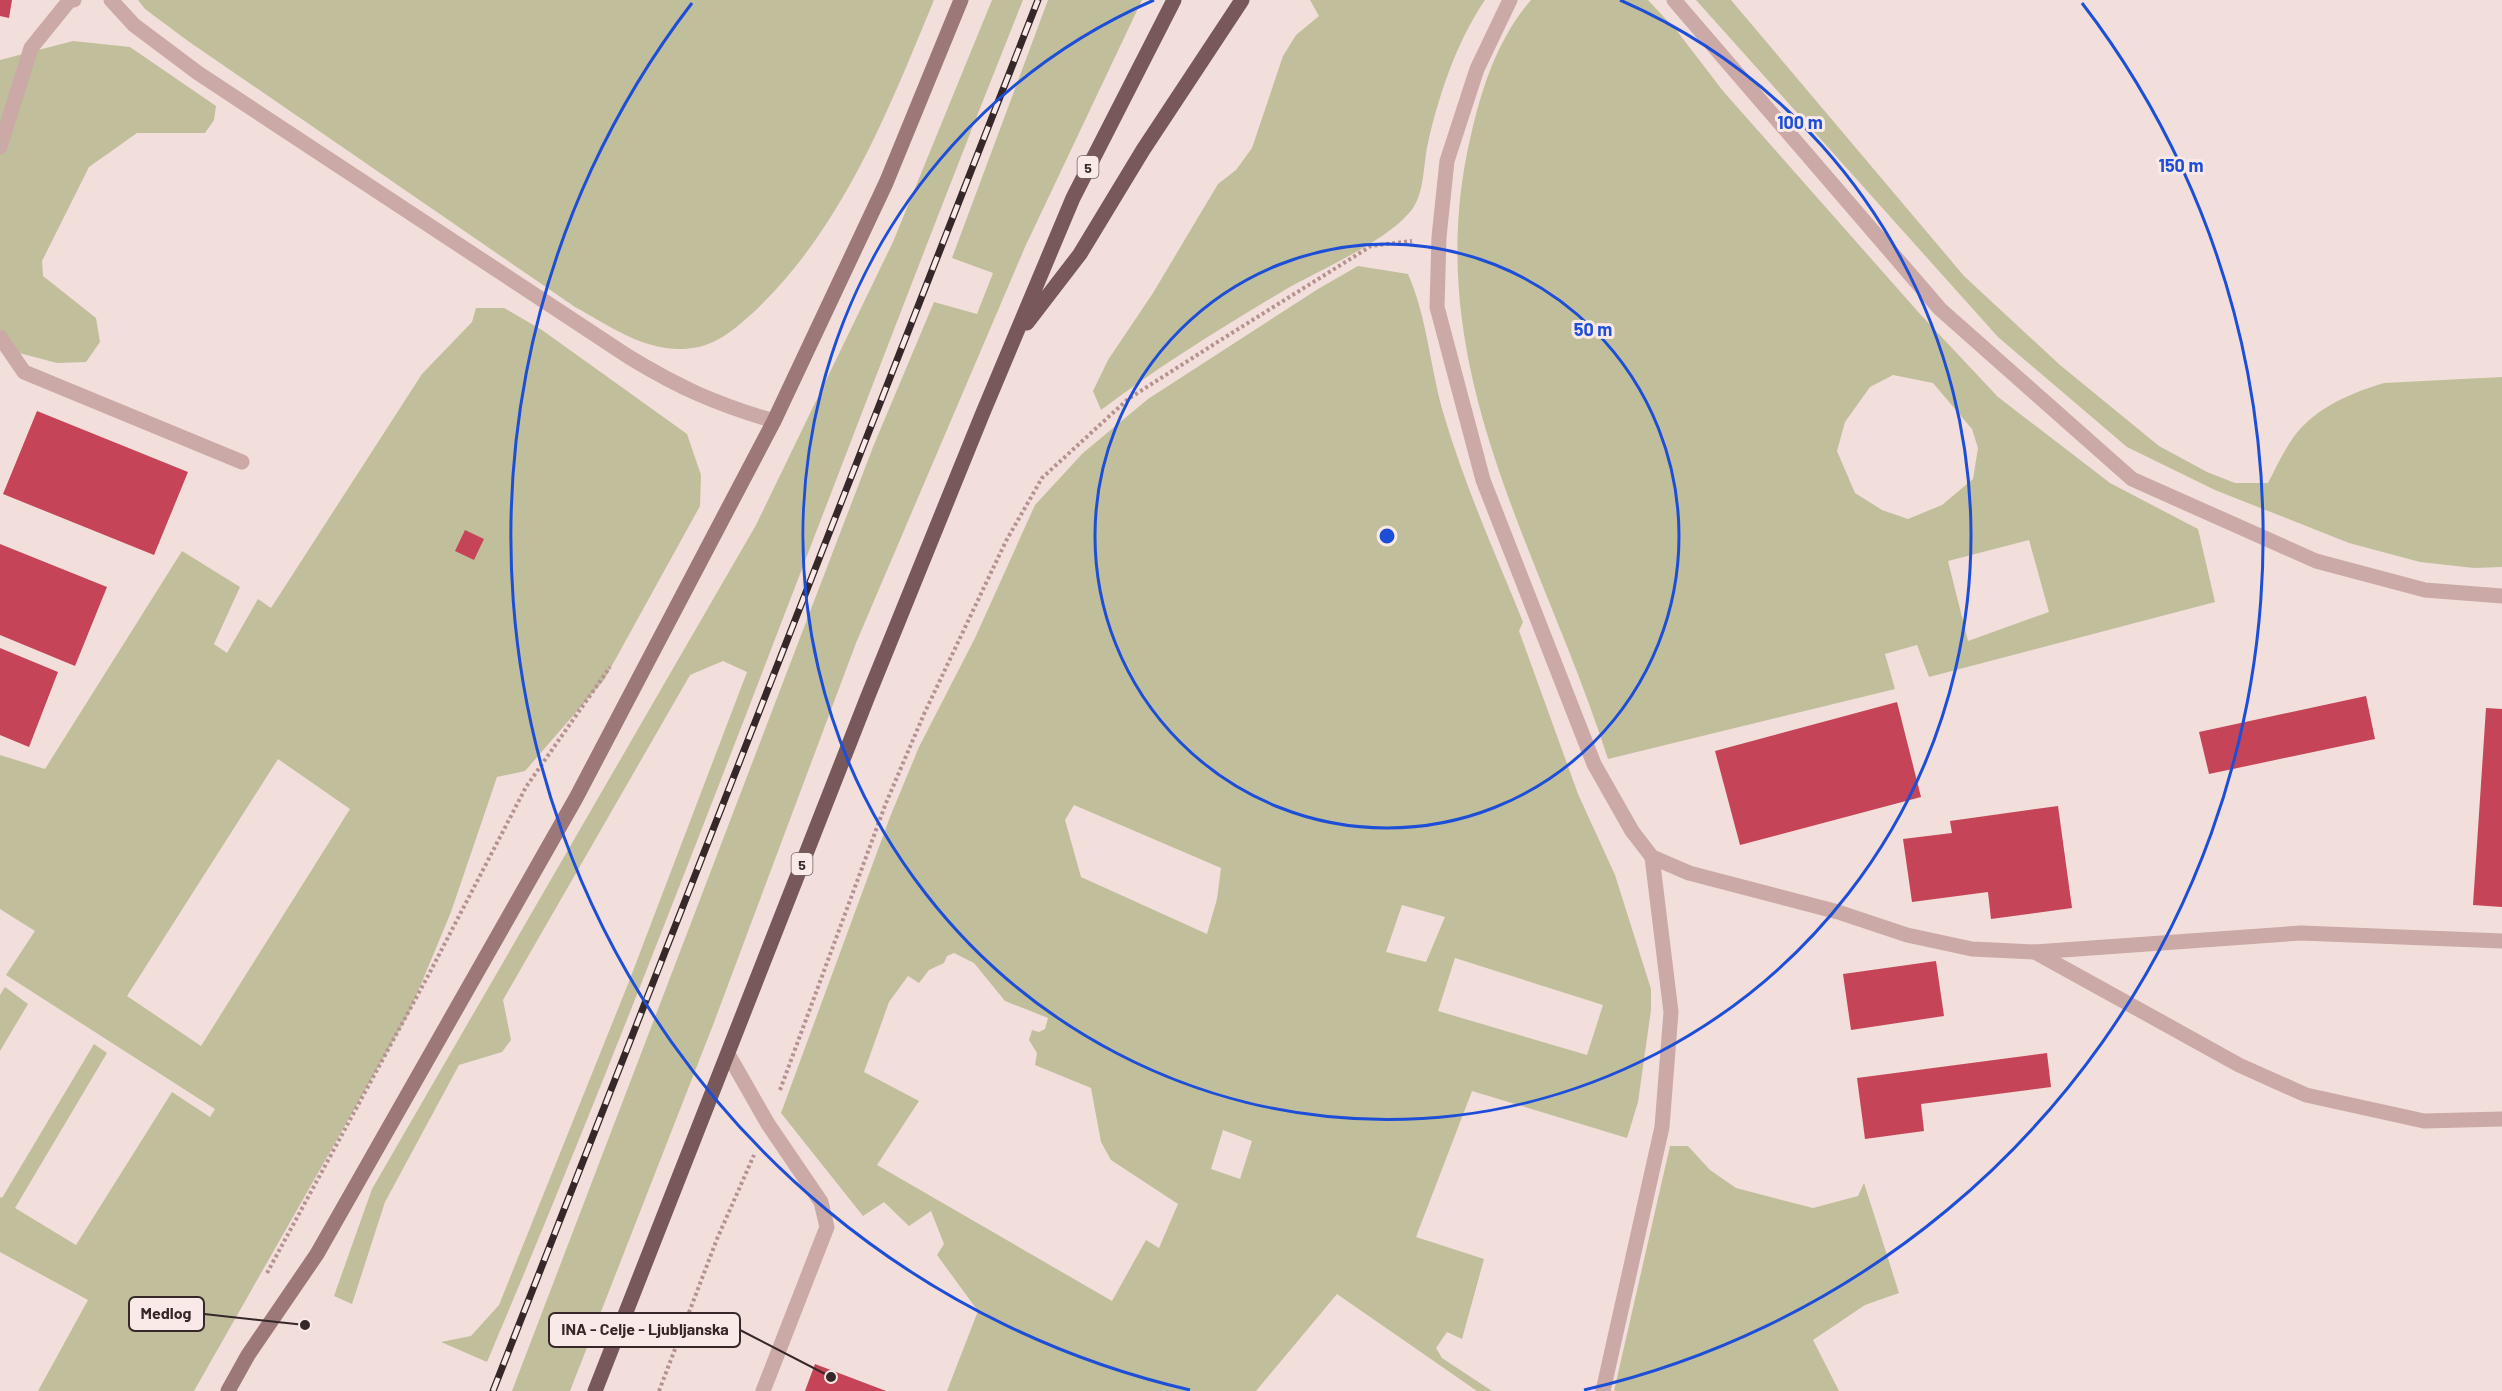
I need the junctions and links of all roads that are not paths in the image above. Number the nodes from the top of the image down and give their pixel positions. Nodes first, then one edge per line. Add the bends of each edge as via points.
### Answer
1 (74, 0) edge
2 (111, 0) edge
3 (961, 0) edge
4 (1174, 0) edge
5 (1242, 0) edge
6 (1510, 0) edge
7 (1674, 0) edge
8 (0, 147) edge
9 (0, 337) edge
10 (1014, 340) junction
11 (774, 421) junction
12 (242, 462) dead end
13 (2502, 596) edge
14 (1652, 857) junction
15 (2502, 941) edge
16 (2035, 952) junction
17 (728, 1054) junction
18 (2502, 1119) edge
19 (228, 1391) edge
20 (595, 1391) edge
21 (764, 1391) edge
22 (1603, 1391) edge

1 - 8 street via 69,1 31,48
2 - 11 street via 134,26 198,73 629,357 686,390 728,408
3 - 11 street via 886,183
4 - 10 main road, 5 via 1073,198
5 - 10 main road, 5 via 1080,254
6 - 14 street via 1477,69 1447,161 1437,307 1483,480 1593,764
7 - 13 street via 1940,309 2132,478 2316,561 2425,590
9 - 12 street via 24,372
10 - 17 main road, 5 via 933,532
11 - 19 street via 576,798 317,1254
14 - 16 street via 1689,873 1838,912 1907,935 1972,949
14 - 22 street via 1671,1012 1662,1127
15 - 16 street via 2301,933
16 - 18 street via 2239,1065 2307,1095 2424,1121
17 - 20 main road, 5
17 - 21 street via 768,1124 821,1202 827,1227

